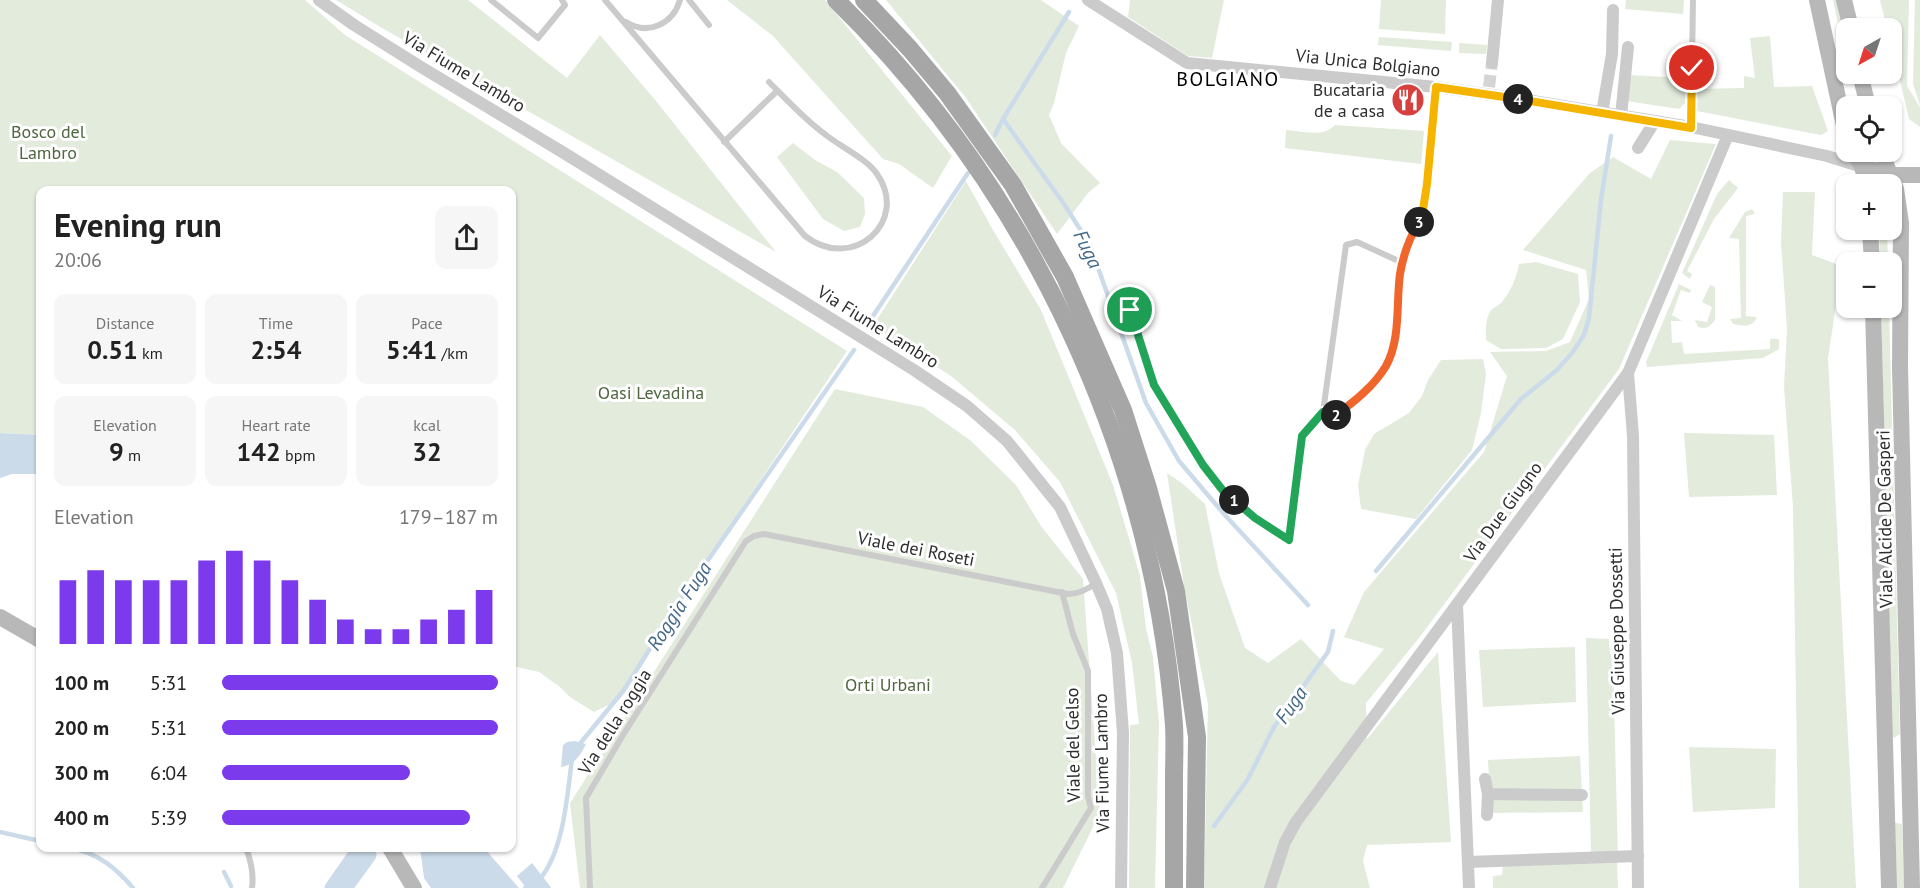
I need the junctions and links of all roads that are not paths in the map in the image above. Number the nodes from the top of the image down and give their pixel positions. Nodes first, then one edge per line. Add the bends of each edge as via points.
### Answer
1 (319, 0) edge
2 (490, 0) edge
3 (562, 0) edge
4 (605, 0) edge
5 (611, 0) edge
6 (680, 0) edge
7 (689, 0) edge
8 (836, 0) edge
9 (864, 0) edge
10 (1088, 0) edge
11 (1498, 0) edge
12 (1693, 0) edge
13 (1817, 0) edge
14 (1845, 0) edge
15 (1612, 10) dead end
16 (619, 17) junction
17 (1849, 18) edge
18 (710, 25) dead end
19 (1628, 47) dead end
20 (1492, 63) tunnel mouth
21 (769, 82) dead end
22 (1436, 87) junction
23 (777, 91) junction
24 (1838, 96) edge
25 (1602, 113) junction
26 (1620, 116) junction
27 (1655, 122) junction
28 (1691, 128) junction
29 (1728, 135) junction
30 (724, 141) junction
31 (1638, 148) dead end
32 (1859, 162) edge
33 (1862, 167) junction
34 (1864, 174) edge
35 (1888, 174) edge
36 (1902, 175) edge
37 (1920, 175) edge
38 (1901, 240) edge
39 (1403, 262) junction
40 (1130, 310) dead end
41 (1873, 318) edge
42 (1628, 374) junction
43 (1323, 412) junction
44 (764, 534) joint
45 (1096, 583) junction
46 (1062, 592) junction
47 (1457, 605) junction
48 (0, 617) edge
49 (36, 638) edge
50 (1885, 758) junction
51 (1915, 758) edge
52 (1485, 779) dead end
53 (1488, 794) junction
54 (1582, 795) dead end
55 (1916, 798) edge
56 (1887, 801) junction
57 (1487, 815) dead end
58 (248, 852) edge
59 (386, 852) edge
60 (393, 852) edge
61 (1638, 856) junction
62 (1468, 862) junction
63 (403, 868) junction
64 (252, 888) edge
65 (414, 888) edge
66 (590, 888) edge
67 (1042, 888) edge
68 (1121, 888) edge
69 (1173, 888) edge
70 (1195, 888) edge
71 (1270, 888) edge
72 (1469, 888) edge
73 (1638, 888) edge
74 (1888, 888) edge
75 (1912, 888) edge

1 - 45 street, Via Fiume Lambro via 967,406 1007,441 1060,507
2 - 3 lane via 538,38 565,5
4 - 16 lane
5 - 16 lane
6 - 16 lane via 671,18 662,25 639,28
7 - 18 lane
8 - 69 main road via 940,115 1002,203 1056,299 1099,398 1128,485 1157,597 1174,726
9 - 70 main road via 947,93 1013,185 1065,277 1124,410 1176,591 1197,737
10 - 22 street, Via Unica Bolgiano via 1187,63
11 - 20 street
12 - 28 lane
13 - 24 street
14 - 17 street
15 - 25 street via 1612,54
16 - 30 lane
19 - 26 street
21 - 23 lane
22 - 25 street, Via Unica Bolgiano via 1488,91
22 - 39 lane via 1422,216 1410,236
23 - 30 lane
23 - 30 lane via 824,134 877,173 885,188 886,210 874,234 861,244 844,249 815,243
25 - 26 street, Via Unica Bolgiano
26 - 27 street, Via Unica Bolgiano
27 - 28 street, Via Unica Bolgiano
27 - 31 street
28 - 29 street, Via Unica Bolgiano
29 - 33 street, Via Unica Bolgiano
29 - 42 street, Via Due Giugno
32 - 33 street
33 - 34 street
33 - 35 street
36 - 37 street
38 - 51 street, Viale Alcide De Gasperi via 1900,367
39 - 43 lane via 1394,342 1386,365 1364,394 1335,416
39 - 43 lane via 1357,242 1346,245
40 - 43 lane via 1154,385 1203,465 1224,492 1289,540 1302,436
41 - 50 street, Viale Alcide De Gasperi
42 - 47 street, Via Due Giugno
42 - 61 street, Via Giuseppe Dossetti via 1633,436
44 - 46 lane, Viale dei Roseti
44 - 66 lane, Via della roggia via 746,541 586,798
45 - 46 lane, Viale dei Roseti via 1074,594
45 - 68 street, Via Fiume Lambro via 1107,609 1117,654 1123,734
46 - 67 lane, Viale del Gelso via 1088,671 1091,808
47 - 62 street
47 - 71 street, Via Due Giugno via 1296,822
48 - 49 street
50 - 51 street
50 - 56 street, Viale Alcide De Gasperi
51 - 55 street, Viale Alcide De Gasperi
52 - 53 street
53 - 54 street
53 - 57 street
55 - 56 street
55 - 75 street, Viale Alcide De Gasperi
56 - 74 street, Viale Alcide De Gasperi
58 - 64 lane
59 - 63 street
60 - 63 street
61 - 62 street
61 - 73 street, Via Giuseppe Dossetti
62 - 72 street
63 - 65 street

